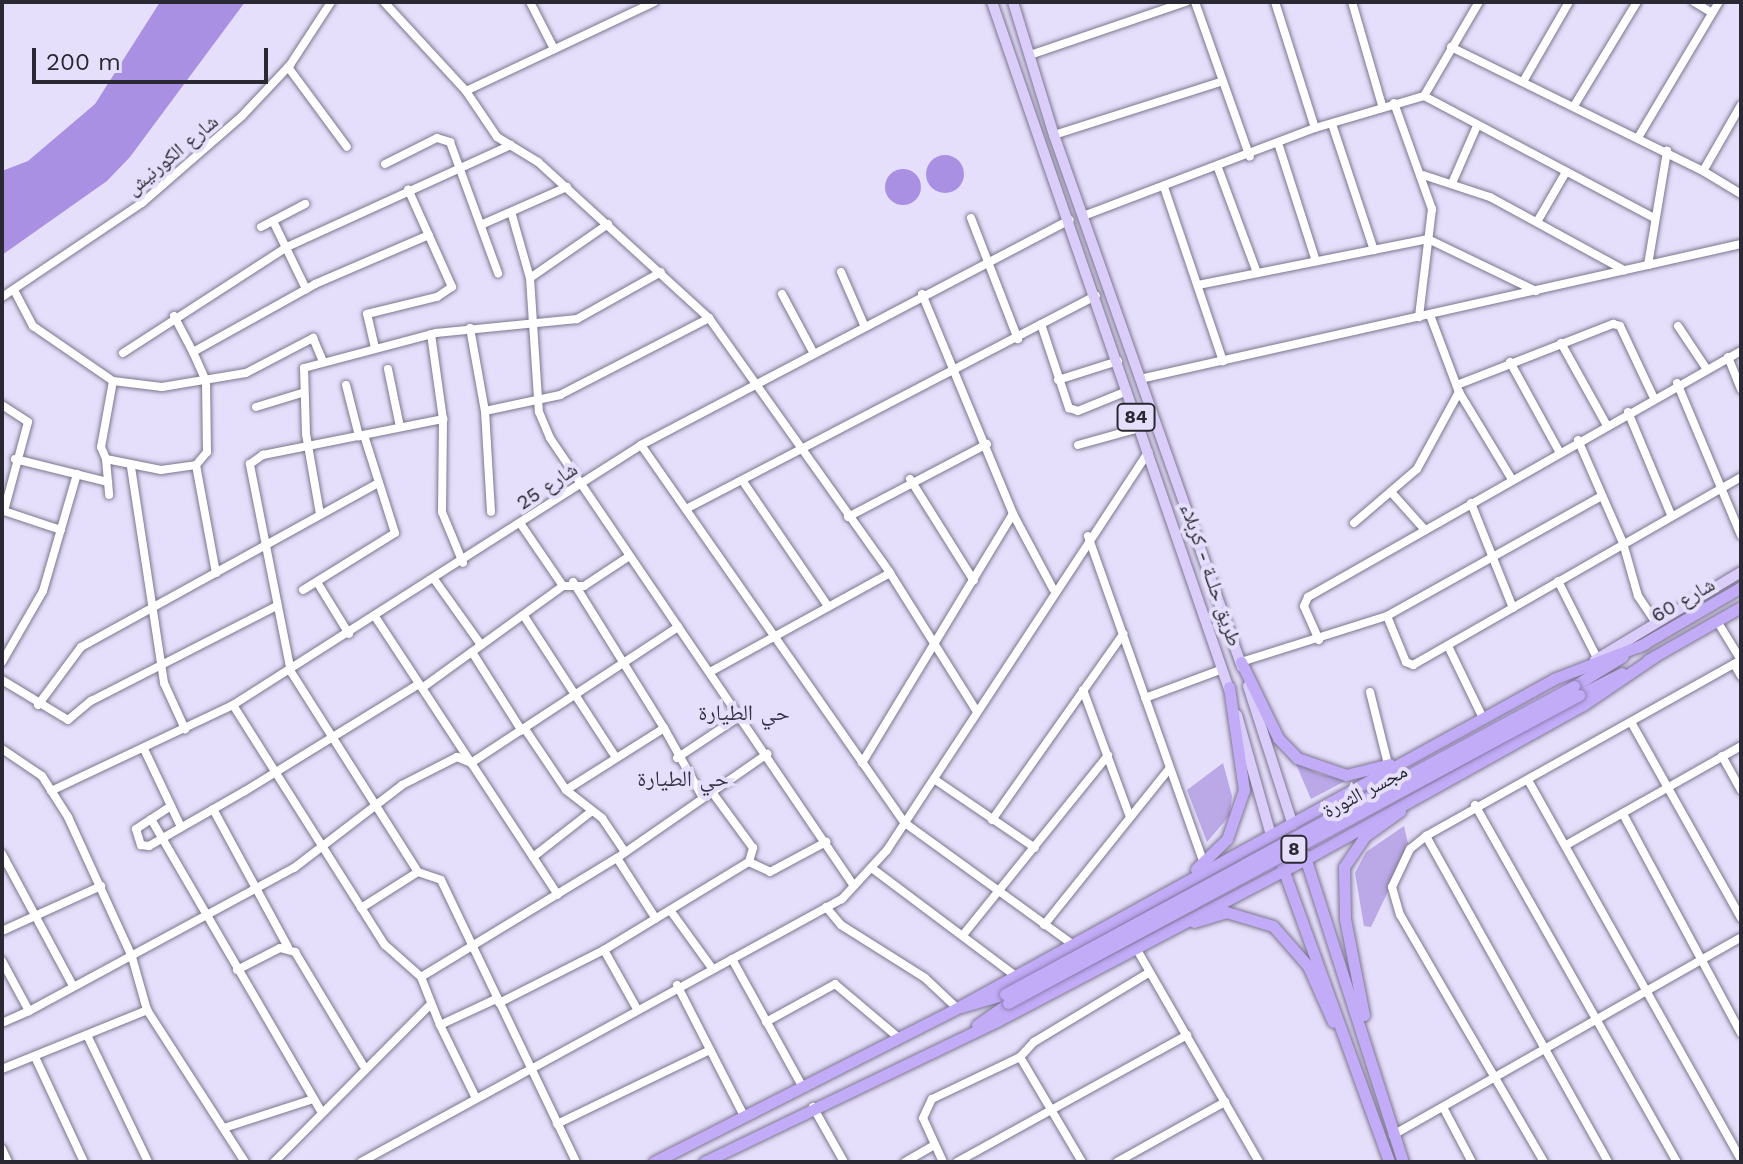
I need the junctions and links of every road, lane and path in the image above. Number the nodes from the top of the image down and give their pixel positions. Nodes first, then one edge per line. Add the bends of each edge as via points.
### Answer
1 (331, 2) edge
2 (384, 2) edge
3 (530, 2) edge
4 (654, 2) edge
5 (1013, 2) edge
6 (1186, 2) edge
7 (1195, 2) edge
8 (1275, 2) edge
9 (1352, 2) edge
10 (1479, 2) edge
11 (1569, 2) edge
12 (1637, 2) edge
13 (1694, 2) edge
14 (1719, 2) edge
15 (993, 3) edge
16 (1712, 13) junction
17 (1451, 47) junction
18 (554, 49) junction
19 (1030, 55) junction
20 (288, 67) junction
21 (1524, 80) junction
22 (1223, 81) junction
23 (466, 91) junction
24 (1424, 96) junction
25 (1394, 103) junction
26 (1382, 105) junction
27 (1741, 105) edge
28 (1574, 106) junction
29 (1332, 124) junction
30 (1315, 128) junction
31 (1476, 128) junction
32 (1054, 135) junction
33 (1639, 136) junction
34 (511, 145) junction
35 (1279, 146) junction
36 (347, 147) dead end
37 (1667, 151) junction
38 (1250, 157) junction
39 (385, 164) dead end
40 (461, 167) junction
41 (1218, 168) junction
42 (1703, 171) junction
43 (1566, 172) junction
44 (1423, 175) junction
45 (1453, 181) junction
46 (567, 187) junction
47 (1164, 187) junction
48 (408, 189) junction
49 (1741, 194) edge
50 (305, 204) dead end
51 (512, 215) junction
52 (1083, 216) junction
53 (971, 218) dead end
54 (1654, 218) junction
55 (1069, 220) junction
56 (273, 221) junction
57 (1537, 222) junction
58 (483, 224) junction
59 (608, 224) junction
60 (261, 227) dead end
61 (429, 235) junction
62 (1428, 239) junction
63 (1741, 244) edge
64 (287, 247) junction
65 (1374, 250) junction
66 (988, 257) junction
67 (1316, 261) junction
68 (1648, 265) junction
69 (1625, 270) junction
70 (661, 272) junction
71 (841, 272) dead end
72 (498, 273) dead end
73 (1257, 273) junction
74 (530, 278) junction
75 (1198, 285) junction
76 (306, 289) junction
77 (14, 290) junction
78 (1536, 291) junction
79 (782, 294) dead end
80 (922, 294) junction
81 (1096, 296) junction
82 (2, 297) edge
83 (1430, 315) junction
84 (174, 316) junction
85 (1419, 317) junction
86 (709, 318) junction
87 (535, 319) junction
88 (1041, 324) junction
89 (864, 325) junction
90 (1678, 326) dead end
91 (470, 328) junction
92 (431, 334) junction
93 (1018, 339) junction
94 (1561, 343) junction
95 (375, 348) junction
96 (1741, 351) edge
97 (193, 352) junction
98 (813, 352) junction
99 (123, 353) dead end
100 (1728, 357) junction
101 (1118, 361) junction
102 (1223, 361) junction
103 (323, 362) junction
104 (1510, 362) junction
105 (1706, 368) junction
106 (388, 369) dead end
107 (956, 372) junction
108 (1140, 379) junction
109 (1058, 380) junction
110 (113, 381) junction
111 (206, 381) junction
112 (758, 381) junction
113 (1677, 383) junction
114 (346, 385) dead end
115 (1458, 389) junction
116 (1741, 389) edge
117 (1127, 391) junction
118 (302, 393) junction
119 (1653, 396) junction
120 (538, 402) junction
121 (2, 405) edge
122 (256, 407) dead end
123 (485, 411) junction
124 (1628, 412) junction
125 (443, 419) junction
126 (1606, 424) junction
127 (400, 427) junction
128 (1139, 428) junction
129 (361, 436) junction
130 (1578, 440) junction
131 (987, 444) junction
132 (641, 445) junction
133 (1078, 445) dead end
134 (308, 447) junction
135 (799, 450) junction
136 (1559, 451) junction
137 (1148, 452) junction
138 (15, 459) junction
139 (106, 459) junction
140 (196, 465) junction
141 (131, 467) junction
142 (77, 474) junction
143 (1741, 477) edge
144 (1511, 478) junction
145 (910, 479) junction
146 (583, 480) junction
147 (742, 480) junction
148 (108, 482) junction
149 (376, 484) junction
150 (1722, 488) junction
151 (1391, 492) junction
152 (109, 495) dead end
153 (1602, 496) junction
154 (1471, 503) junction
155 (686, 509) junction
156 (491, 512) dead end
157 (320, 514) junction
158 (1013, 514) junction
159 (1671, 515) junction
160 (848, 517) junction
161 (520, 523) junction
162 (1354, 523) dead end
163 (61, 530) junction
164 (1425, 530) junction
165 (1741, 535) edge
166 (1088, 536) junction
167 (1623, 543) junction
168 (266, 545) junction
169 (628, 557) junction
170 (1492, 557) junction
171 (463, 563) junction
172 (1741, 572) edge
173 (216, 573) junction
174 (890, 573) junction
175 (434, 579) junction
176 (974, 581) junction
177 (1558, 581) junction
178 (317, 582) junction
179 (573, 582) junction
180 (563, 586) junction
181 (1741, 587) edge
182 (1053, 589) junction
183 (303, 590) dead end
184 (277, 606) junction
185 (828, 606) junction
186 (1741, 607) edge
187 (153, 608) junction
188 (1218, 608) junction
189 (1513, 608) junction
190 (1207, 612) junction
191 (524, 616) junction
192 (1387, 616) junction
193 (376, 618) junction
194 (1223, 621) junction
195 (1717, 621) junction
196 (1656, 623) junction
197 (1211, 625) junction
198 (678, 627) junction
199 (349, 634) junction
200 (1123, 634) junction
201 (774, 636) junction
202 (1319, 640) junction
203 (935, 643) junction
204 (1644, 644) junction
205 (481, 645) junction
206 (1448, 646) junction
207 (472, 652) junction
208 (1654, 657) junction
209 (627, 661) junction
210 (1592, 661) junction
211 (1739, 661) edge
212 (2, 662) edge
213 (1241, 662) junction
214 (162, 667) junction
215 (1223, 669) junction
216 (291, 672) junction
217 (710, 672) junction
218 (1741, 676) edge
219 (2, 680) edge
220 (420, 686) junction
221 (1229, 687) junction
222 (1083, 690) junction
223 (1577, 690) junction
224 (1370, 692) dead end
225 (577, 695) junction
226 (1145, 698) junction
227 (38, 705) junction
228 (233, 705) junction
229 (976, 710) junction
230 (740, 716) junction
231 (1483, 718) junction
232 (1631, 722) junction
233 (664, 728) junction
234 (185, 729) junction
235 (524, 730) junction
236 (330, 738) junction
237 (1741, 746) edge
238 (2, 749) edge
239 (144, 749) junction
240 (767, 754) junction
241 (1108, 755) junction
242 (615, 756) junction
243 (1413, 756) junction
244 (1722, 756) junction
245 (677, 758) junction
246 (471, 763) junction
247 (862, 763) junction
248 (1388, 764) junction
249 (1169, 769) junction
250 (275, 770) junction
251 (934, 779) junction
252 (1528, 780) junction
253 (1363, 785) junction
254 (1669, 787) junction
255 (566, 790) junction
256 (1741, 790) edge
257 (51, 791) junction
258 (1431, 791) junction
259 (712, 792) junction
260 (703, 798) junction
261 (1475, 805) junction
262 (171, 806) junction
263 (372, 806) junction
264 (213, 809) junction
265 (592, 811) junction
266 (1623, 814) junction
267 (1380, 815) junction
268 (1130, 817) junction
269 (151, 819) junction
270 (992, 820) junction
271 (905, 823) junction
272 (1293, 825) junction
273 (181, 827) junction
274 (1271, 835) junction
275 (1426, 836) junction
276 (162, 837) junction
277 (826, 842) junction
278 (325, 844) junction
279 (1568, 844) junction
280 (1035, 848) junction
281 (625, 852) junction
282 (2, 854) edge
283 (533, 857) junction
284 (617, 858) junction
285 (1306, 859) junction
286 (749, 862) junction
287 (1206, 866) junction
288 (873, 869) junction
289 (1284, 870) junction
290 (418, 872) junction
291 (101, 886) junction
292 (854, 886) junction
293 (255, 887) junction
294 (996, 894) junction
295 (558, 895) junction
296 (1229, 898) junction
297 (826, 907) junction
298 (361, 908) junction
299 (670, 910) junction
300 (35, 914) junction
301 (207, 914) junction
302 (1741, 918) edge
303 (656, 919) junction
304 (1044, 925) junction
305 (1166, 930) junction
306 (2, 931) edge
307 (963, 935) junction
308 (1741, 937) edge
309 (1071, 943) junction
310 (288, 947) junction
311 (473, 947) junction
312 (1136, 948) junction
313 (604, 950) junction
314 (132, 957) junction
315 (732, 959) junction
316 (1701, 960) junction
317 (2, 961) edge
318 (712, 968) junction
319 (237, 970) junction
320 (1150, 972) junction
321 (1013, 974) junction
322 (421, 977) junction
323 (677, 985) junction
324 (73, 986) junction
325 (1649, 990) junction
326 (1007, 998) junction
327 (498, 1001) junction
328 (429, 1006) junction
329 (636, 1007) junction
330 (957, 1008) junction
331 (147, 1010) junction
332 (29, 1011) junction
333 (1598, 1019) junction
334 (766, 1022) junction
335 (2, 1023) edge
336 (440, 1025) junction
337 (970, 1030) junction
338 (1365, 1032) junction
339 (1741, 1033) edge
340 (87, 1035) junction
341 (1187, 1035) junction
342 (899, 1038) junction
343 (710, 1050) junction
344 (1544, 1051) junction
345 (1352, 1056) junction
346 (35, 1057) junction
347 (1020, 1057) junction
348 (363, 1065) junction
349 (528, 1067) junction
350 (2, 1069) edge
351 (1498, 1078) junction
352 (802, 1086) junction
353 (475, 1096) junction
354 (313, 1099) junction
355 (1225, 1102) junction
356 (812, 1105) junction
357 (1052, 1109) junction
358 (1444, 1109) junction
359 (321, 1111) junction
360 (744, 1116) junction
361 (557, 1124) junction
362 (224, 1128) junction
363 (1393, 1135) junction
364 (935, 1145) junction
365 (2, 1149) edge
366 (1741, 1160) edge
367 (8, 1162) edge
368 (84, 1162) edge
369 (148, 1162) edge
370 (245, 1162) edge
371 (274, 1162) edge
372 (361, 1162) edge
373 (576, 1162) edge
374 (654, 1162) edge
375 (704, 1162) edge
376 (844, 1162) edge
377 (905, 1162) edge
378 (943, 1162) edge
379 (957, 1162) edge
380 (1082, 1162) edge
381 (1118, 1162) edge
382 (1259, 1162) edge
383 (1389, 1162) edge
384 (1403, 1162) edge
385 (1472, 1162) edge
386 (1544, 1162) edge
387 (1608, 1162) edge
388 (1677, 1162) edge

1 - 20 street, شارع الكورنيش
2 - 23 street
3 - 18 street
4 - 18 street
5 - 19 main road, طريق حلــة - كربلاء / 84
6 - 19 street
7 - 22 street
8 - 30 street
9 - 26 street
10 - 17 street
11 - 21 street
12 - 28 street
13 - 16 street
14 - 16 street
15 - 55 main road, طريق حلــة - كربلاء / 84
16 - 33 street
17 - 21 street
17 - 24 street
18 - 23 street
19 - 32 main road, طريق حلــة - كربلاء / 84
20 - 36 street
20 - 77 street, شارع الكورنيش via 242,116 142,203
21 - 28 street
22 - 32 street
22 - 38 street
23 - 34 street via 487,126
24 - 25 street
24 - 31 street
25 - 26 street
25 - 44 street
26 - 29 street
27 - 42 street
28 - 33 street
29 - 30 street
29 - 65 street
30 - 35 street
31 - 43 street
31 - 45 street
32 - 52 main road, طريق حلــة - كربلاء / 84
33 - 37 street
34 - 40 street
34 - 46 street
35 - 38 street
35 - 67 street
37 - 42 street
37 - 54 street
38 - 41 street
39 - 40 street via 446,138
40 - 48 street
40 - 58 street
41 - 47 street
41 - 73 street
42 - 49 street
43 - 54 street
43 - 57 street
44 - 45 street
44 - 62 street via 1432,209
45 - 57 street
46 - 51 street
46 - 59 street
47 - 52 street
47 - 75 street
48 - 61 street
48 - 64 street
50 - 56 street
51 - 58 street
51 - 74 street
52 - 108 main road, طريق حلــة - كربلاء / 84
53 - 66 street
54 - 68 street
55 - 66 street, شارع 25
55 - 81 main road, طريق حلــة - كربلاء / 84
56 - 60 street
56 - 64 street
57 - 69 street
58 - 72 street
59 - 70 street
59 - 74 street
61 - 76 street
61 - 95 street via 450,293 367,314
62 - 65 street
62 - 78 street
62 - 85 street
63 - 68 street
64 - 76 street
64 - 84 street
65 - 67 street
66 - 80 street, شارع 25
66 - 93 street
67 - 73 street
68 - 69 street
69 - 78 street
70 - 86 street
70 - 87 street via 577,319
71 - 89 street
73 - 75 street
74 - 87 street
75 - 102 street
76 - 97 street
77 - 82 street, شارع الكورنيش
77 - 110 street via 33,326
78 - 83 street
79 - 98 street
80 - 89 street, شارع 25
80 - 107 street
81 - 88 street
81 - 101 main road, طريق حلــة - كربلاء / 84
83 - 85 street
83 - 115 street
84 - 97 street
84 - 99 street
85 - 102 street
86 - 112 street
86 - 120 street
87 - 91 street
87 - 120 street
88 - 93 street
88 - 109 street
89 - 98 street, شارع 25
90 - 105 street
91 - 92 street
91 - 123 street
92 - 95 street
92 - 125 street
93 - 107 street
94 - 104 street
94 - 119 street via 1620,326
94 - 126 street
95 - 103 street
96 - 100 street
97 - 111 street
98 - 112 street, شارع 25
100 - 105 street
100 - 116 street
101 - 109 street
101 - 117 main road, طريق حلــة - كربلاء / 84
102 - 108 street
103 - 111 street via 313,338 246,373
103 - 118 street via 302,371
104 - 115 street
104 - 136 street
105 - 113 street
106 - 127 street
107 - 131 street
107 - 135 street
108 - 188 main road, طريق حلــة - كربلاء / 84
109 - 117 street via 1069,408 1078,411
110 - 111 street via 162,387
110 - 139 street via 101,447
111 - 140 street via 207,452
112 - 132 street, شارع 25
112 - 135 street
113 - 119 street
113 - 150 street
114 - 129 street
115 - 144 street
115 - 151 street via 1420,463
117 - 128 main road, طريق حلــة - كربلاء / 84
118 - 122 street
118 - 134 street
119 - 124 street
120 - 123 street
120 - 146 street via 550,438
121 - 138 street via 28,422
123 - 156 street
124 - 126 street
124 - 159 street
125 - 127 street
125 - 171 street via 442,512
126 - 130 street
127 - 129 street
128 - 133 street
128 - 137 main road, طريق حلــة - كربلاء / 84
129 - 134 street
129 - 149 street
130 - 136 street
130 - 153 street
131 - 145 street
131 - 158 street
132 - 146 street, شارع 25
132 - 155 street
134 - 157 street
134 - 168 street via 263,455 250,464
135 - 147 street
135 - 160 street
136 - 144 street
137 - 166 street
137 - 190 main road, طريق حلــة - كربلاء / 84
138 - 142 street
138 - 163 street via 4,511
139 - 141 street
139 - 148 street
140 - 141 street
140 - 173 street
141 - 187 street
142 - 148 street
142 - 163 street
143 - 150 street
144 - 154 street
145 - 160 street
145 - 176 street
146 - 161 street, شارع 25
146 - 169 street
147 - 155 street
147 - 185 street
148 - 152 street
149 - 157 street
149 - 178 street via 390,503 395,533
150 - 159 street
150 - 165 street
151 - 162 street
151 - 164 street
153 - 167 street
153 - 170 street
154 - 164 street
154 - 170 street
155 - 201 street
157 - 168 street
158 - 176 street
158 - 182 street
159 - 167 street
160 - 174 street
161 - 171 street, شارع 25
161 - 180 street
163 - 212 street via 43,591
164 - 202 street via 1304,601
166 - 182 street
166 - 200 street
167 - 177 street
167 - 196 street via 1638,596
168 - 173 street
168 - 184 street
169 - 179 street via 584,586
169 - 198 street
170 - 189 street
170 - 192 street
171 - 175 street, شارع 25
172 - 196 main road
173 - 187 street
174 - 185 street
174 - 203 street
175 - 193 street, شارع 25
175 - 205 street
176 - 203 street
177 - 189 street
177 - 210 street
178 - 183 street
178 - 199 street
179 - 180 street
179 - 209 street
180 - 191 street
181 - 204 highway, شارع 60 / 8
182 - 229 street
184 - 214 street
184 - 216 street
185 - 201 street
186 - 195 highway, شارع 60 / 8
187 - 214 street
187 - 227 street via 73,653
188 - 190 main road
188 - 194 main road, طريق حلــة - كربلاء / 84
189 - 206 street
190 - 197 main road, طريق حلــة - كربلاء / 84
191 - 205 street
191 - 225 street
192 - 202 street
192 - 206 street via 1409,664
193 - 199 street, شارع 25
193 - 220 street
194 - 197 main road
194 - 213 main road, طريق حلــة - كربلاء / 84
195 - 208 highway, شارع 60 / 8
195 - 211 street
196 - 210 main road
197 - 215 main road, طريق حلــة - كربلاء / 84
198 - 209 street
198 - 217 street
199 - 216 street, شارع 25
200 - 222 street
200 - 226 street
201 - 217 street
201 - 247 street
202 - 213 street
203 - 229 street
203 - 247 street
204 - 210 highway
204 - 223 highway, مجسر الثورة / 8
205 - 207 street
206 - 231 street
207 - 220 street
207 - 235 street
208 - 223 highway, مجسر الثورة / 8
208 - 258 highway
209 - 225 street
209 - 233 street
210 - 231 highway
211 - 218 street
211 - 232 street
213 - 248 highway via 1278,738 1297,758 1346,775
213 - 272 main road, طريق حلــة - كربلاء / 84
214 - 227 street via 91,701 68,720
214 - 234 street
215 - 221 main road, طريق حلــة - كربلاء / 84
215 - 226 street
216 - 228 street, شارع 25
216 - 236 street
217 - 230 street
219 - 227 street
220 - 236 street
220 - 246 street
221 - 274 main road, طريق حلــة - كربلاء / 84
221 - 287 highway via 1245,783 1233,828
222 - 241 street
222 - 270 street
223 - 326 highway, مجسر الثورة / 8, bridge
224 - 248 street
225 - 235 street
225 - 242 street
226 - 249 street
228 - 234 street, شارع 25
228 - 250 street
229 - 251 street
230 - 240 street
230 - 245 street
231 - 243 highway
232 - 252 street
232 - 254 street
233 - 242 street
233 - 245 street
234 - 239 street, شارع 25
235 - 246 street
235 - 255 street
236 - 250 street
236 - 263 street
237 - 244 street
238 - 257 street via 42,776
239 - 257 street, شارع 25
239 - 262 street
240 - 259 street
240 - 277 street
241 - 268 street
241 - 280 street
242 - 255 street
243 - 248 highway
243 - 253 highway
244 - 254 street
244 - 256 street
245 - 260 street
246 - 263 street via 457,757 438,764
246 - 283 street
247 - 271 street
249 - 268 street
249 - 287 street
250 - 264 street
250 - 278 street
251 - 270 street
251 - 271 street
252 - 261 street
252 - 279 street
253 - 267 highway via 1354,796 1358,808
253 - 272 highway
254 - 266 street
254 - 302 street
255 - 265 street
257 - 291 street
258 - 267 highway
258 - 338 highway via 1365,836 1344,867 1345,919
259 - 260 street
259 - 286 street via 753,848
260 - 281 street
261 - 275 street
261 - 333 street
262 - 269 street
262 - 273 street
263 - 278 street
263 - 290 street
264 - 273 street
264 - 293 street
265 - 281 street
265 - 283 street
266 - 279 street
266 - 316 street
267 - 285 highway
268 - 304 street
269 - 276 street
269 - 276 street via 136,829 136,837 145,847
270 - 280 street
271 - 288 street
271 - 294 street
272 - 274 highway
272 - 285 highway, طريق حلــة - كربلاء / 84
273 - 276 street
274 - 287 highway
274 - 289 highway, طريق حلــة - كربلاء / 84
275 - 344 street
275 - 351 street via 1410,849 1393,899
276 - 301 street
277 - 286 street via 770,872
277 - 292 street
278 - 293 street
278 - 298 street
279 - 325 street
280 - 294 street
281 - 284 street
282 - 300 street
283 - 295 street
284 - 295 street
284 - 303 street
285 - 289 highway
285 - 338 highway, طريق حلــة - كربلاء / 84
286 - 299 street
287 - 296 highway via 1230,876 1235,889
287 - 309 highway
288 - 292 street
288 - 307 street
289 - 296 highway
289 - 345 highway, طريق حلــة - كربلاء / 84
290 - 298 street
290 - 311 street via 441,880
291 - 300 street
291 - 314 street
292 - 297 street
293 - 301 street
293 - 310 street
294 - 304 street
294 - 307 street
295 - 311 street
296 - 305 highway
297 - 315 street
297 - 330 street via 841,925 925,978
298 - 322 street via 385,945
299 - 303 street
299 - 318 street
300 - 306 street
300 - 324 street
301 - 314 street
301 - 319 street
303 - 313 street
304 - 309 street
305 - 312 highway
305 - 345 highway via 1226,912 1273,926 1308,966
307 - 321 street
308 - 316 street
309 - 321 highway
310 - 319 street
310 - 348 street
311 - 322 street
311 - 327 street
312 - 320 street
312 - 337 highway
313 - 327 street
313 - 329 street
314 - 324 street
314 - 331 street
315 - 318 street
315 - 334 street
316 - 325 street
316 - 339 street
317 - 332 street
318 - 323 street
319 - 354 street
320 - 341 street
320 - 347 street via 1034,1042
321 - 330 highway
322 - 328 street
323 - 329 street
323 - 343 street
324 - 332 street
325 - 333 street
325 - 366 street
326 - 330 highway, مجسر الثورة / 8
326 - 337 highway, مجسر الثورة / 8
327 - 336 street
327 - 349 street
328 - 336 street
328 - 348 street
329 - 349 street
330 - 342 highway, 8
331 - 340 street
331 - 362 street
332 - 335 street
333 - 344 street
333 - 388 street
334 - 342 street via 835,984
334 - 352 street
336 - 353 street
337 - 356 highway, 8
338 - 363 highway, طريق حلــة - كربلاء / 84
340 - 346 street
340 - 369 street
341 - 355 street
341 - 357 street
342 - 352 highway, 8
343 - 360 street
343 - 361 street
344 - 351 street
344 - 387 street
345 - 383 highway, طريق حلــة - كربلاء / 84
346 - 350 street
346 - 368 street
347 - 357 street
347 - 364 street via 932,1099 923,1112
348 - 359 street
349 - 353 street
349 - 361 street
351 - 358 street
351 - 386 street
352 - 360 highway, 8
353 - 372 street
354 - 359 street
354 - 362 street
355 - 381 street
355 - 382 street
356 - 375 highway, 8
356 - 376 street
357 - 379 street
357 - 380 street
358 - 363 street
358 - 385 street
359 - 371 street
360 - 374 highway, 8
361 - 373 street
362 - 370 street
363 - 384 highway, طريق حلــة - كربلاء / 84
364 - 377 street
364 - 378 street
365 - 367 street

